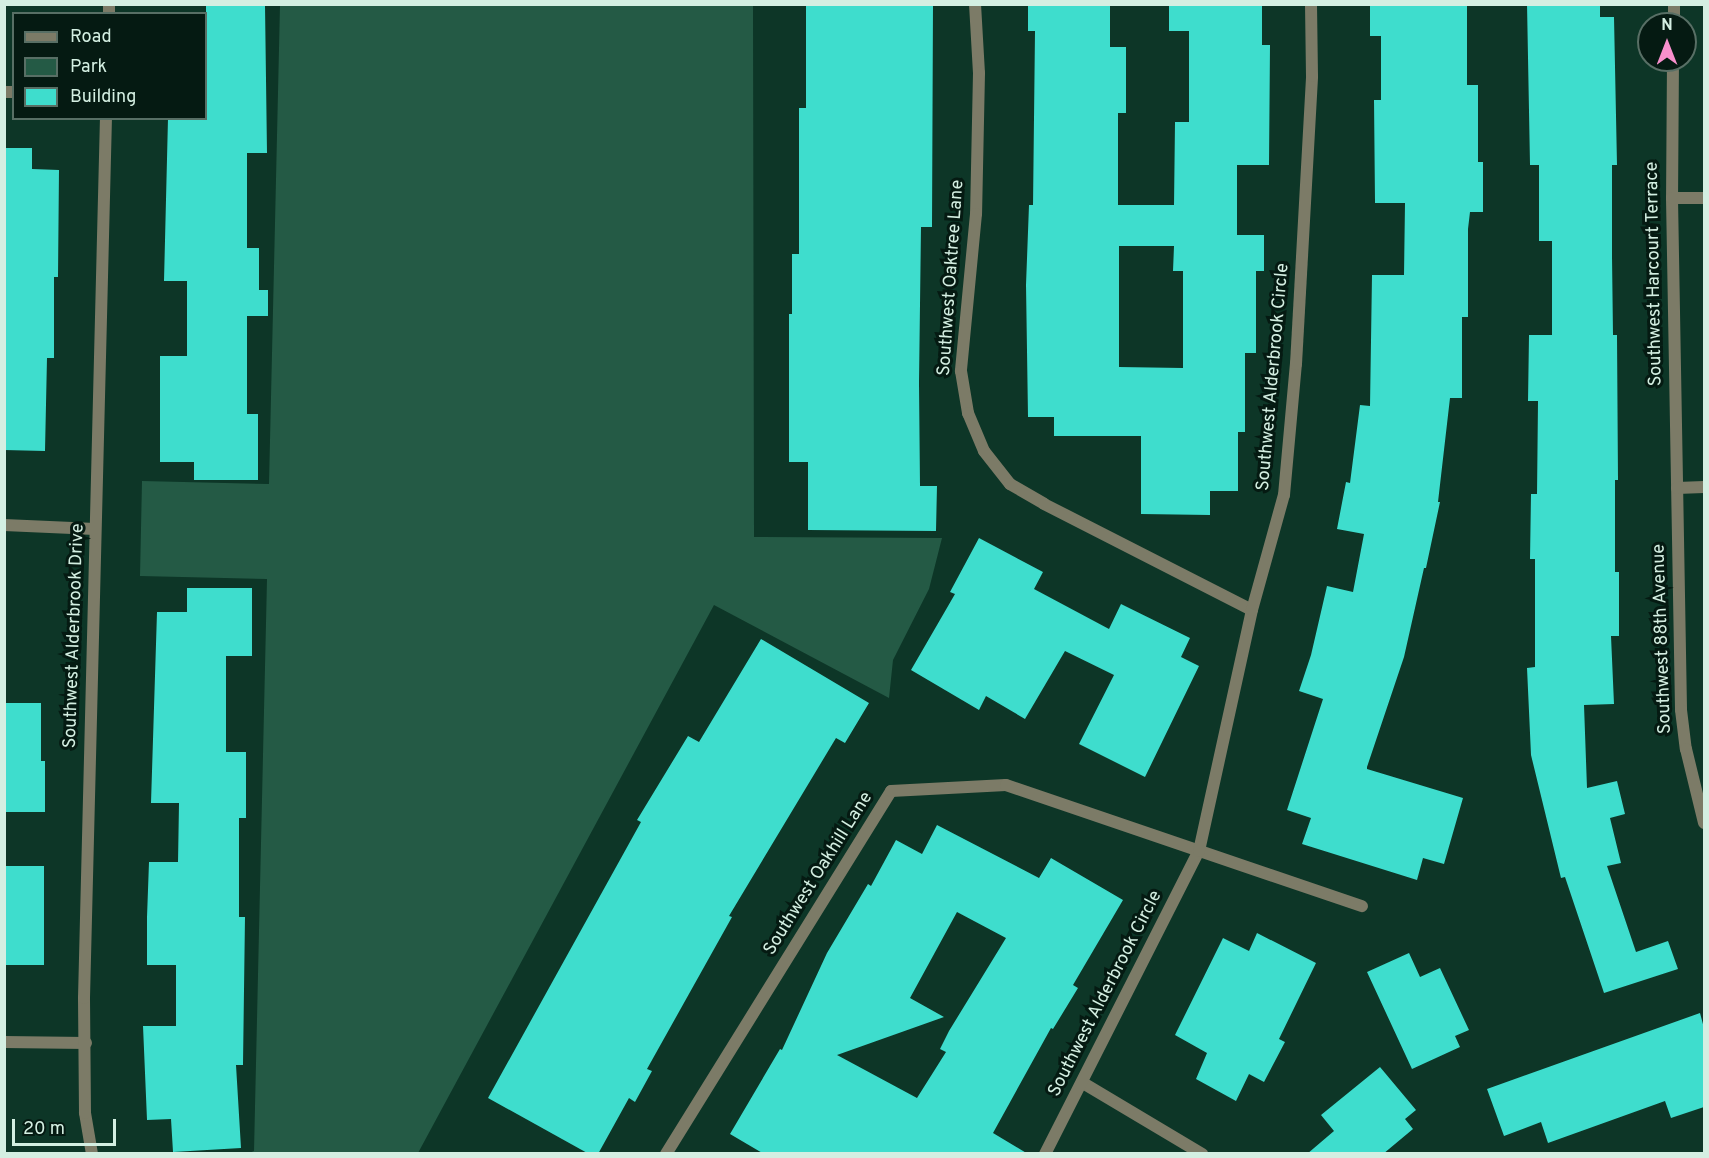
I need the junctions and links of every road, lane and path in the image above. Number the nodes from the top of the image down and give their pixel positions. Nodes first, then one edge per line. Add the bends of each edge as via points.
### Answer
1 (975, 4) edge
2 (1311, 4) edge
3 (1673, 72) edge
4 (106, 120) edge
5 (1672, 198) junction
6 (1704, 198) edge
7 (1704, 487) edge
8 (1677, 488) junction
9 (4, 525) edge
10 (95, 529) junction
11 (1252, 610) junction
12 (1704, 823) edge
13 (1199, 851) junction
14 (1362, 906) dead end
15 (4, 1042) edge
16 (86, 1043) junction
17 (1083, 1083) junction
18 (92, 1154) edge
19 (666, 1154) edge
20 (1045, 1154) edge
21 (1202, 1154) edge

1 - 11 street, Southwest Oaktree Lane via 979,73 976,214 961,371 968,413 984,451 1018,489
2 - 11 street, Southwest Alderbrook Circle via 1312,88 1285,483
3 - 5 street, Southwest Harcourt Terrace
4 - 10 street, Southwest Alderbrook Drive
5 - 6 street
5 - 8 street, Southwest Harcourt Terrace
7 - 8 street
8 - 12 street, Southwest 88th Avenue via 1682,710 1686,749
9 - 10 street
10 - 16 street, Southwest Alderbrook Drive
11 - 13 street, Southwest Alderbrook Circle
13 - 14 street
13 - 17 street, Southwest Alderbrook Circle
13 - 19 street, Southwest Oakhill Lane via 1006,784 891,791
15 - 16 street
16 - 18 street, Southwest Alderbrook Drive via 85,1113
17 - 20 street, Southwest Alderbrook Circle
17 - 21 street

